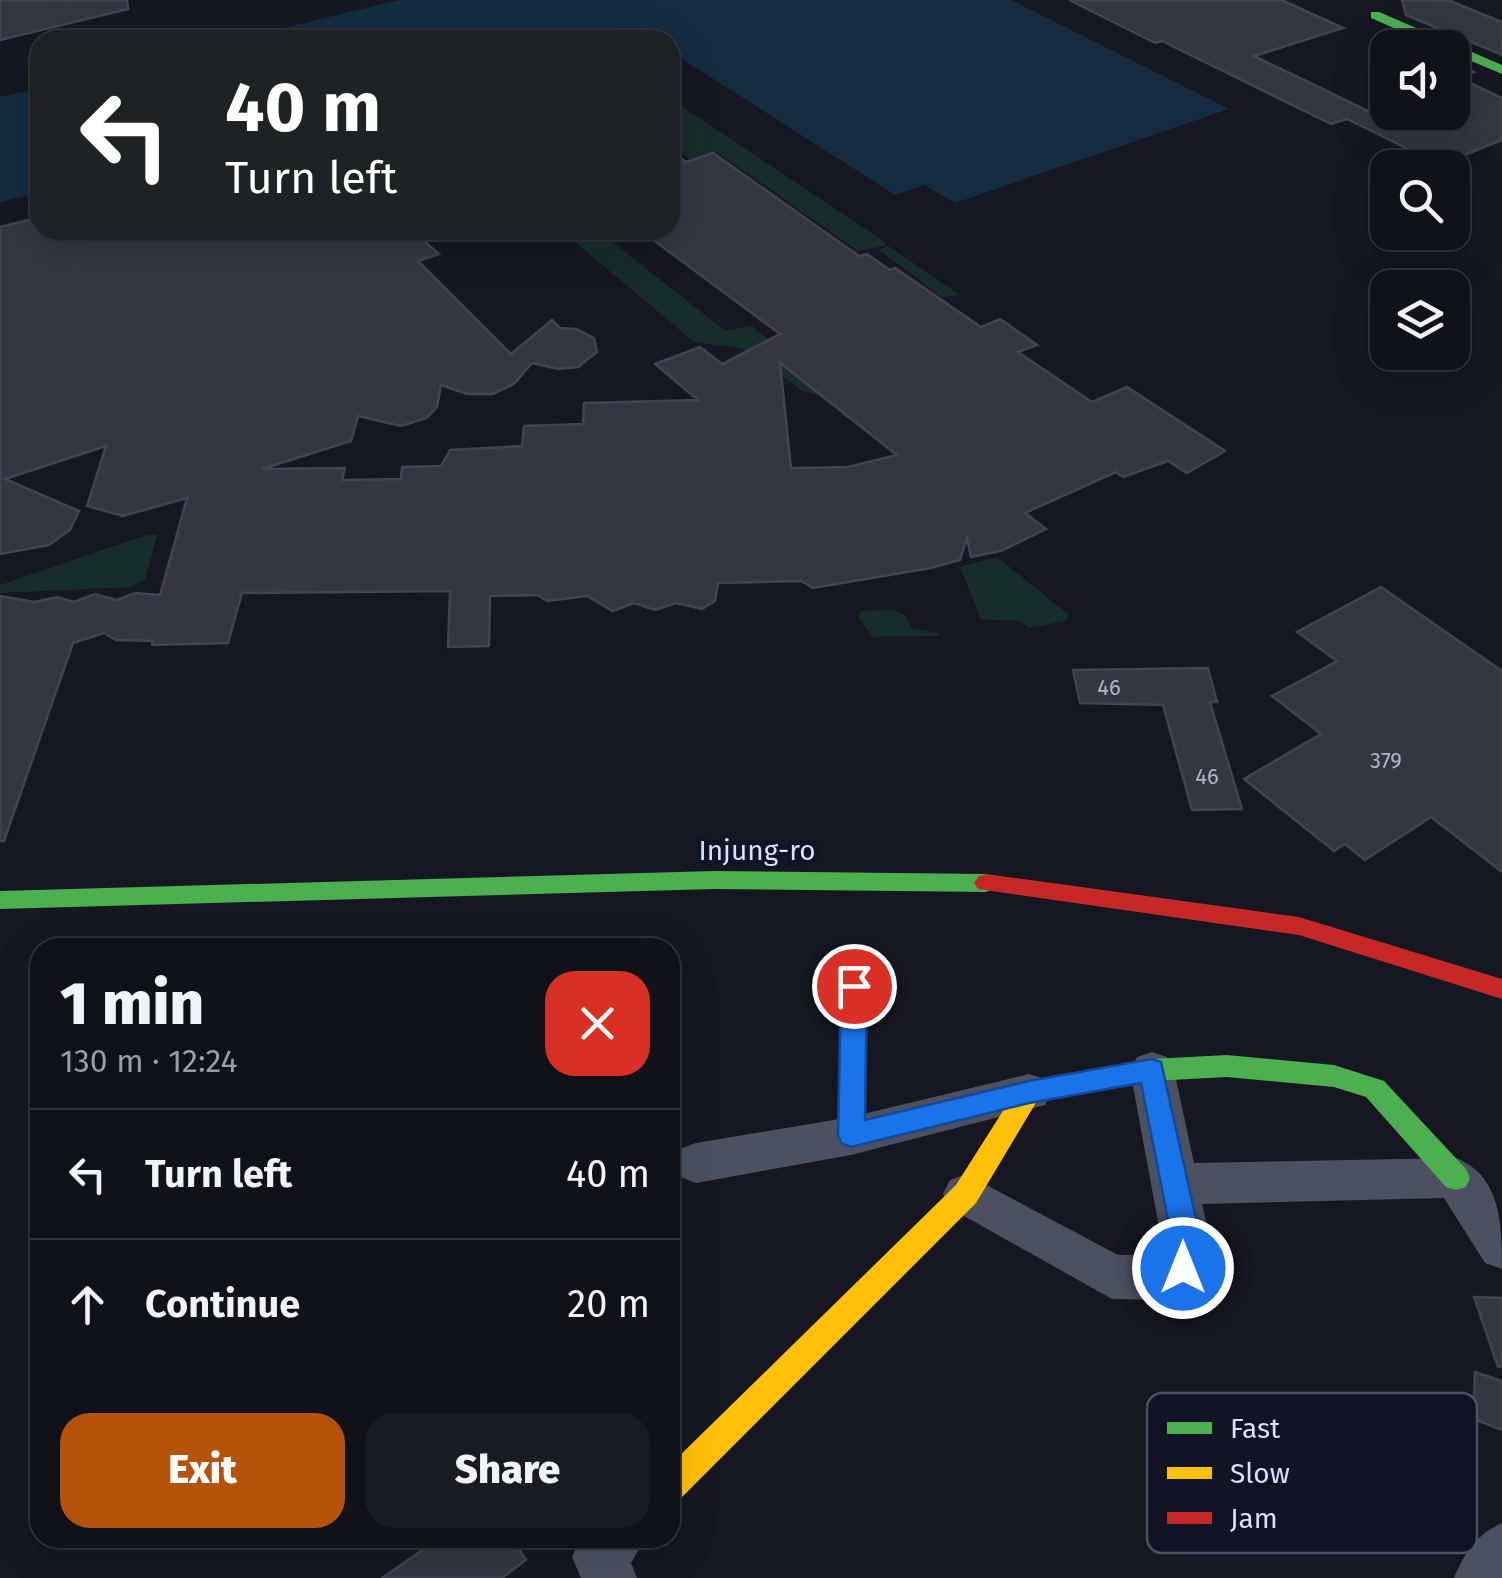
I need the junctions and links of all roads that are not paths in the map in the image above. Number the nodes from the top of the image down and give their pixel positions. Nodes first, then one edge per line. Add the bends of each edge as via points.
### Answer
1 (1376, 14) dead end
2 (1412, 30) edge
3 (1470, 56) edge
4 (1502, 70) edge
5 (0, 900) edge
6 (854, 986) dead end
7 (1502, 990) edge
8 (1152, 1070) junction
9 (1029, 1092) junction
10 (851, 1136) junction
11 (696, 1163) dead end
12 (1456, 1178) junction
13 (1176, 1184) junction
14 (966, 1194) junction
15 (1502, 1248) edge
16 (680, 1477) edge
17 (608, 1548) edge
18 (1502, 1550) edge
19 (610, 1578) edge
20 (1481, 1578) edge

1 - 2 main road
3 - 4 main road
5 - 7 main road, Injung-ro via 714,880 972,881 1299,926
6 - 10 main road
8 - 9 main road
8 - 12 main road via 1226,1066 1334,1076 1375,1089
8 - 13 street
9 - 10 street
9 - 14 main road
10 - 11 street
12 - 13 street
12 - 15 street
13 - 14 street via 1189,1250 1183,1268 1164,1278 1112,1277
14 - 16 main road
17 - 19 street via 599,1557
18 - 20 street

